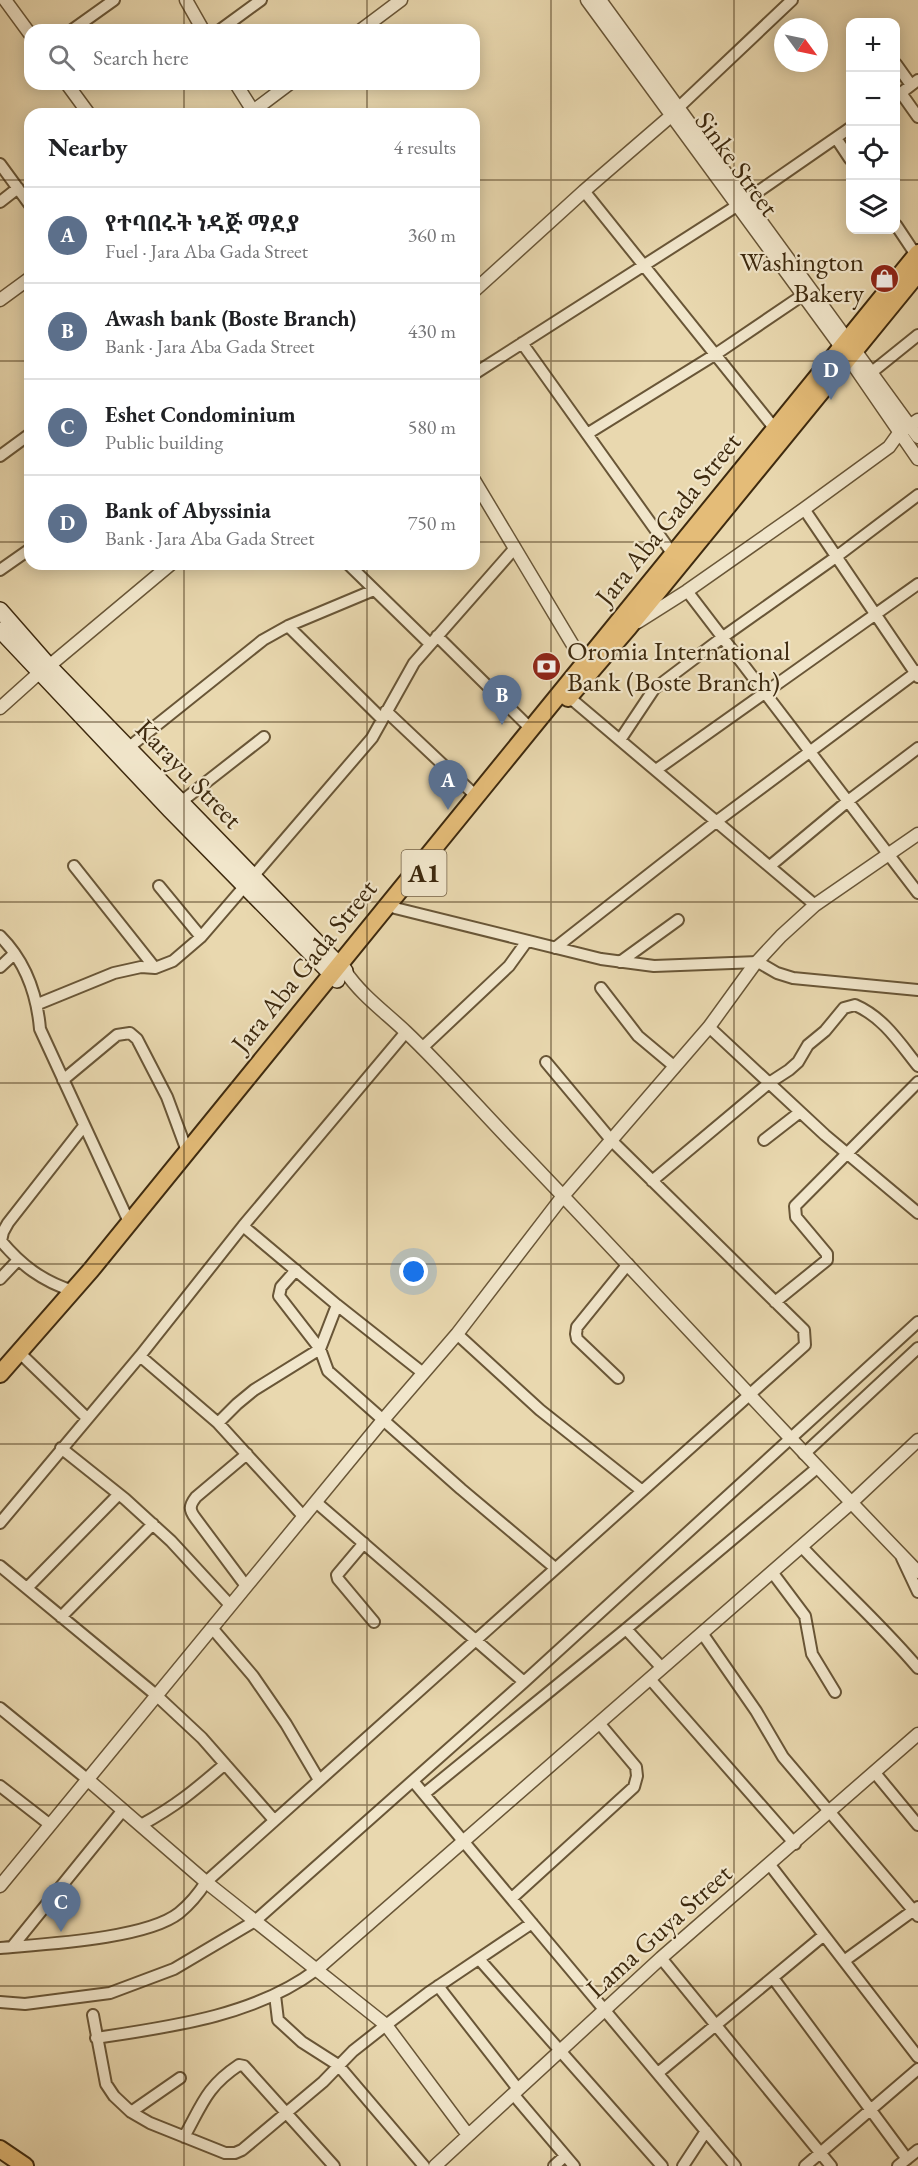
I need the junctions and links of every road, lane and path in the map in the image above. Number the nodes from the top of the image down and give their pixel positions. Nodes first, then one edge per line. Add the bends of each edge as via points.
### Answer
1 (5, 0) edge
2 (114, 0) edge
3 (186, 0) edge
4 (261, 0) edge
5 (401, 0) edge
6 (587, 0) edge
7 (600, 0) edge
8 (792, 0) edge
9 (80, 24) edge
10 (200, 24) edge
11 (228, 24) edge
12 (369, 24) edge
13 (24, 26) edge
14 (900, 68) edge
15 (914, 82) edge
16 (71, 90) edge
17 (239, 90) edge
18 (281, 90) edge
19 (900, 93) edge
20 (900, 97) edge
21 (85, 108) edge
22 (249, 108) edge
23 (258, 108) edge
24 (675, 111) junction
25 (918, 117) edge
26 (846, 131) edge
27 (836, 138) junction
28 (846, 153) edge
29 (0, 164) edge
30 (18, 188) junction
31 (584, 191) junction
32 (24, 196) edge
33 (0, 202) edge
34 (742, 203) junction
35 (900, 231) edge
36 (917, 254) edge
37 (644, 265) junction
38 (918, 273) edge
39 (24, 282) edge
40 (480, 286) edge
41 (803, 295) junction
42 (0, 300) edge
43 (918, 335) edge
44 (522, 343) junction
45 (848, 348) junction
46 (716, 354) junction
47 (480, 370) edge
48 (872, 372) junction
49 (775, 429) junction
50 (912, 433) edge
51 (587, 434) junction
52 (24, 438) edge
53 (0, 456) edge
54 (918, 459) edge
55 (480, 490) edge
56 (918, 495) edge
57 (804, 509) junction
58 (515, 548) junction
59 (24, 553) edge
60 (672, 554) junction
61 (836, 557) junction
62 (0, 570) edge
63 (164, 570) edge
64 (354, 570) edge
65 (918, 584) edge
66 (374, 590) junction
67 (687, 591) junction
68 (0, 610) edge
69 (875, 614) junction
70 (288, 626) junction
71 (629, 627) junction
72 (0, 630) edge
73 (723, 637) junction
74 (434, 640) junction
75 (583, 662) junction
76 (44, 670) junction
77 (917, 674) edge
78 (766, 694) junction
79 (569, 697) junction
80 (0, 708) edge
81 (384, 715) junction
82 (530, 728) junction
83 (264, 737) dead end
84 (621, 740) junction
85 (128, 748) junction
86 (918, 748) edge
87 (810, 751) junction
88 (656, 770) junction
89 (475, 795) junction
90 (848, 801) junction
91 (175, 806) junction
92 (717, 821) junction
93 (918, 834) edge
94 (889, 854) junction
95 (74, 866) dead end
96 (770, 867) junction
97 (248, 880) junction
98 (159, 886) dead end
99 (918, 893) edge
100 (815, 905) junction
101 (395, 908) junction
102 (678, 920) dead end
103 (0, 936) edge
104 (201, 937) junction
105 (527, 941) junction
106 (555, 948) junction
107 (14, 954) junction
108 (620, 962) junction
109 (756, 964) junction
110 (0, 967) edge
111 (155, 968) junction
112 (341, 974) junction
113 (601, 988) dead end
114 (918, 990) edge
115 (38, 1004) junction
116 (709, 1027) junction
117 (406, 1032) junction
118 (422, 1048) junction
119 (546, 1062) dead end
120 (918, 1066) edge
121 (675, 1067) junction
122 (63, 1080) junction
123 (918, 1082) edge
124 (770, 1083) junction
125 (800, 1112) junction
126 (84, 1126) junction
127 (764, 1140) dead end
128 (612, 1141) junction
129 (187, 1151) junction
130 (847, 1153) junction
131 (652, 1181) junction
132 (563, 1196) junction
133 (918, 1213) edge
134 (4, 1219) edge
135 (129, 1222) junction
136 (243, 1226) junction
137 (18, 1260) junction
138 (628, 1264) junction
139 (296, 1270) junction
140 (0, 1278) edge
141 (73, 1290) junction
142 (775, 1302) junction
143 (338, 1305) junction
144 (918, 1322) edge
145 (457, 1334) junction
146 (918, 1348) edge
147 (320, 1349) junction
148 (140, 1356) junction
149 (25, 1358) junction
150 (423, 1373) junction
151 (0, 1374) edge
152 (618, 1378) dead end
153 (0, 1389) edge
154 (749, 1393) junction
155 (87, 1418) junction
156 (383, 1420) junction
157 (218, 1423) junction
158 (791, 1440) junction
159 (916, 1447) edge
160 (62, 1448) junction
161 (804, 1454) junction
162 (247, 1455) junction
163 (817, 1468) junction
164 (641, 1490) junction
165 (118, 1494) junction
166 (317, 1503) junction
167 (851, 1503) junction
168 (303, 1517) junction
169 (0, 1523) edge
170 (153, 1524) junction
171 (364, 1543) junction
172 (802, 1546) junction
173 (899, 1552) junction
174 (0, 1566) edge
175 (555, 1568) junction
176 (917, 1570) edge
177 (772, 1572) junction
178 (246, 1586) junction
179 (27, 1588) junction
180 (918, 1592) edge
181 (230, 1605) junction
182 (61, 1617) junction
183 (374, 1622) dead end
184 (212, 1628) junction
185 (626, 1629) junction
186 (702, 1633) junction
187 (475, 1639) junction
188 (662, 1668) junction
189 (918, 1668) edge
190 (650, 1679) junction
191 (524, 1683) junction
192 (836, 1692) dead end
193 (156, 1695) junction
194 (0, 1708) edge
195 (599, 1723) junction
196 (918, 1734) edge
197 (225, 1764) junction
198 (875, 1773) junction
199 (87, 1779) junction
200 (319, 1780) junction
201 (413, 1781) junction
202 (0, 1786) edge
203 (424, 1794) junction
204 (123, 1810) junction
205 (830, 1813) junction
206 (274, 1820) junction
207 (49, 1824) junction
208 (141, 1825) junction
209 (918, 1825) edge
210 (464, 1841) junction
211 (795, 1844) junction
212 (770, 1865) junction
213 (206, 1881) junction
214 (0, 1886) edge
215 (512, 1899) junction
216 (916, 1911) edge
217 (255, 1921) junction
218 (532, 1923) junction
219 (825, 1935) junction
220 (12, 1947) junction
221 (0, 1948) edge
222 (661, 1958) junction
223 (479, 1959) junction
224 (844, 1961) junction
225 (316, 1970) junction
226 (773, 1978) junction
227 (438, 1986) junction
228 (275, 1995) junction
229 (0, 2002) edge
230 (605, 2010) junction
231 (93, 2015) dead end
232 (386, 2025) junction
233 (715, 2025) junction
234 (96, 2038) junction
235 (561, 2052) junction
236 (918, 2057) edge
237 (338, 2065) junction
238 (918, 2069) edge
239 (658, 2073) junction
240 (180, 2078) dead end
241 (516, 2092) junction
242 (871, 2110) junction
243 (132, 2112) junction
244 (286, 2113) junction
245 (706, 2131) junction
246 (468, 2135) junction
247 (184, 2137) junction
248 (0, 2149) edge
249 (918, 2150) edge
250 (820, 2153) junction
251 (565, 2156) junction
252 (903, 2163) edge
253 (25, 2166) edge
254 (334, 2166) edge
255 (424, 2166) edge
256 (435, 2166) edge
257 (554, 2166) edge
258 (574, 2166) edge
259 (662, 2166) edge
260 (682, 2166) edge
261 (735, 2166) edge
262 (805, 2166) edge
263 (831, 2166) edge

1 - 13 street
2 - 9 street
3 - 10 street
4 - 11 street
5 - 12 street
6 - 24 street, Sinke Street
7 - 24 street, Sinke Street
8 - 24 street
14 - 15 street
15 - 19 street
16 - 21 street
17 - 22 street
18 - 23 street
20 - 25 street
24 - 31 street
24 - 34 street, Sinke Street
26 - 27 street
27 - 28 street
27 - 34 street
29 - 30 street
30 - 32 street
30 - 33 street
31 - 37 street
31 - 40 street
34 - 37 street
34 - 41 street, Sinke Street
34 - 45 street, Sinke Street
35 - 36 street
36 - 45 main road, Jara Aba Gada Street / A1
37 - 44 street
37 - 46 street
38 - 45 main road, Jara Aba Gada Street / A1
39 - 42 street
41 - 45 street, Sinke Street
41 - 46 street
43 - 48 street
44 - 47 street
44 - 51 street
45 - 48 street
45 - 49 main road, Jara Aba Gada Street / A1
45 - 50 street
45 - 71 main road, Jara Aba Gada Street / A1
46 - 49 street
46 - 51 street
48 - 50 street
49 - 60 main road, Jara Aba Gada Street / A1
50 - 54 street
50 - 57 street
51 - 60 street
52 - 53 street
55 - 58 street
56 - 61 street
57 - 61 street
57 - 67 street
58 - 74 street
58 - 75 street
59 - 62 street
60 - 75 main road, Jara Aba Gada Street / A1
61 - 69 street
61 - 73 street
63 - 76 street
64 - 66 street
65 - 69 street
66 - 70 street
66 - 74 street
67 - 71 street
67 - 73 street
68 - 76 main road, Karayu Street
69 - 77 street
69 - 78 street
70 - 81 street
70 - 85 street via 263,640
71 - 79 main road, Jara Aba Gada Street / A1
72 - 76 main road, Karayu Street
73 - 78 street
73 - 84 street via 654,689
74 - 81 street via 414,663
74 - 82 street
75 - 82 main road, Jara Aba Gada Street / A1
76 - 80 street
76 - 85 main road, Karayu Street
76 - 91 main road, Karayu Street
77 - 87 street
78 - 87 street
78 - 88 street
79 - 84 street
79 - 101 main road, Jara Aba Gada Street / A1
81 - 89 street
81 - 97 street via 372,738
82 - 89 main road, Jara Aba Gada Street / A1
83 - 91 street
84 - 88 street
85 - 91 main road, Karayu Street
86 - 90 street
87 - 90 street
87 - 92 street
88 - 92 street
89 - 112 main road, Jara Aba Gada Street / A1
90 - 94 street
90 - 96 street
91 - 97 main road, Karayu Street
92 - 96 street
92 - 106 street
93 - 94 street
94 - 99 street
94 - 100 street
95 - 111 street
96 - 100 street
97 - 104 street
97 - 112 main road, Karayu Street
98 - 104 street
100 - 109 street
101 - 105 street
101 - 112 main road, Jara Aba Gada Street / A1
102 - 108 street
103 - 107 street
104 - 111 street via 173,961
105 - 106 street
105 - 118 street via 509,966
106 - 108 street
107 - 110 street
107 - 115 street
108 - 109 street via 654,966
109 - 114 street via 793,978
109 - 116 street
111 - 115 street via 114,973
112 - 117 street
112 - 129 main road, Jara Aba Gada Street / A1
112 - 149 main road, Jara Aba Gada Street / A1
113 - 121 street via 638,1036
115 - 122 street via 40,1029
116 - 121 street
116 - 124 street
117 - 118 street
117 - 136 street
118 - 132 street
119 - 128 street
120 - 124 street via 880,1020 855,1005 844,1008 808,1045 794,1066
121 - 128 street
122 - 126 street
122 - 129 street via 117,1035 130,1033 137,1039 166,1097
123 - 130 street
124 - 125 street
124 - 131 street
125 - 127 street
125 - 130 street
126 - 134 street
126 - 135 street
128 - 131 street
128 - 132 street
129 - 135 main road, Jara Aba Gada Street / A1
130 - 133 street
130 - 142 street via 795,1206 796,1217 827,1254 826,1260
131 - 142 street
132 - 138 street
132 - 145 street
134 - 137 street via 1,1241
135 - 141 main road, Jara Aba Gada Street / A1
136 - 139 street
136 - 148 street
137 - 140 street
137 - 141 street via 54,1285
138 - 152 street via 577,1327 576,1334
138 - 154 street
139 - 143 street
139 - 147 street via 281,1287 279,1296
141 - 151 main road, Jara Aba Gada Street / A1
142 - 154 street via 804,1330 805,1345
143 - 147 street
143 - 150 street
144 - 158 street
145 - 150 street
145 - 164 street via 540,1410
146 - 161 street
147 - 156 street via 328,1371
147 - 157 street via 255,1390
148 - 155 street
148 - 157 street
149 - 153 main road, Jara Aba Gada Street / A1
149 - 155 street
150 - 156 street
154 - 158 street
154 - 164 street
155 - 160 street
156 - 166 street
156 - 175 street
157 - 162 street
158 - 161 street
158 - 191 street
159 - 167 street
160 - 165 street
160 - 169 street
161 - 163 street
162 - 168 street
162 - 178 street via 190,1505 190,1511
163 - 167 street
163 - 185 street
164 - 175 street
165 - 170 street
165 - 179 street
166 - 168 street
166 - 171 street
167 - 172 street
167 - 173 street
168 - 178 street
170 - 181 street
170 - 182 street
171 - 183 street via 337,1575
171 - 187 street
172 - 177 street
172 - 189 street
173 - 176 street
173 - 180 street
174 - 179 street
175 - 187 street
177 - 186 street
177 - 192 street via 805,1616 812,1654
178 - 181 street
179 - 182 street
181 - 184 street
182 - 193 street
184 - 193 street
184 - 200 street via 253,1676
185 - 188 street
185 - 203 street
186 - 188 street
186 - 205 street via 783,1757
187 - 191 street
187 - 200 street
188 - 190 street
190 - 195 street
190 - 211 street
191 - 201 street
193 - 197 street
193 - 199 street
194 - 199 street
195 - 210 street
195 - 215 street via 636,1767 634,1787
196 - 198 street, Lama Guya Street
197 - 206 street
197 - 208 street via 189,1796
198 - 205 street, Lama Guya Street
198 - 209 street
199 - 204 street
199 - 207 street
200 - 206 street
201 - 203 street
201 - 217 street
202 - 207 street
203 - 210 street
204 - 208 street
204 - 220 street
205 - 211 street, Lama Guya Street
205 - 216 street
206 - 213 street
207 - 214 street
208 - 213 street
210 - 215 street
210 - 225 street
211 - 212 street, Lama Guya Street
212 - 219 street
212 - 222 street, Lama Guya Street
213 - 217 street
213 - 220 street via 178,1914 155,1926 70,1942
215 - 218 street
216 - 224 street
217 - 225 street
217 - 229 street via 174,1969 110,1993 25,2004
218 - 223 street
218 - 230 street
219 - 224 street
219 - 226 street
220 - 221 street
222 - 230 street, Lama Guya Street
222 - 233 street
223 - 227 street
223 - 235 street
224 - 236 street
225 - 228 street
225 - 232 street
226 - 233 street
226 - 242 street
227 - 232 street
227 - 241 street
228 - 234 street via 206,2018
228 - 237 street via 278,2020 302,2042
230 - 235 street, Lama Guya Street
230 - 239 street
231 - 234 street
232 - 237 street
232 - 246 street
233 - 239 street
233 - 250 street
234 - 243 street via 106,2084
235 - 241 street, Lama Guya Street
235 - 259 street
237 - 244 street
237 - 255 street
238 - 242 street
239 - 245 street
240 - 243 street
241 - 246 street, Lama Guya Street
241 - 251 street
242 - 250 street
242 - 252 street
243 - 247 street
244 - 247 street via 235,2153
244 - 247 street via 248,2069 239,2065 220,2077
244 - 254 street
245 - 260 street
245 - 261 street
246 - 256 street, Lama Guya Street
248 - 253 main road
249 - 252 street
250 - 262 street
250 - 263 street
251 - 257 street
251 - 258 street

